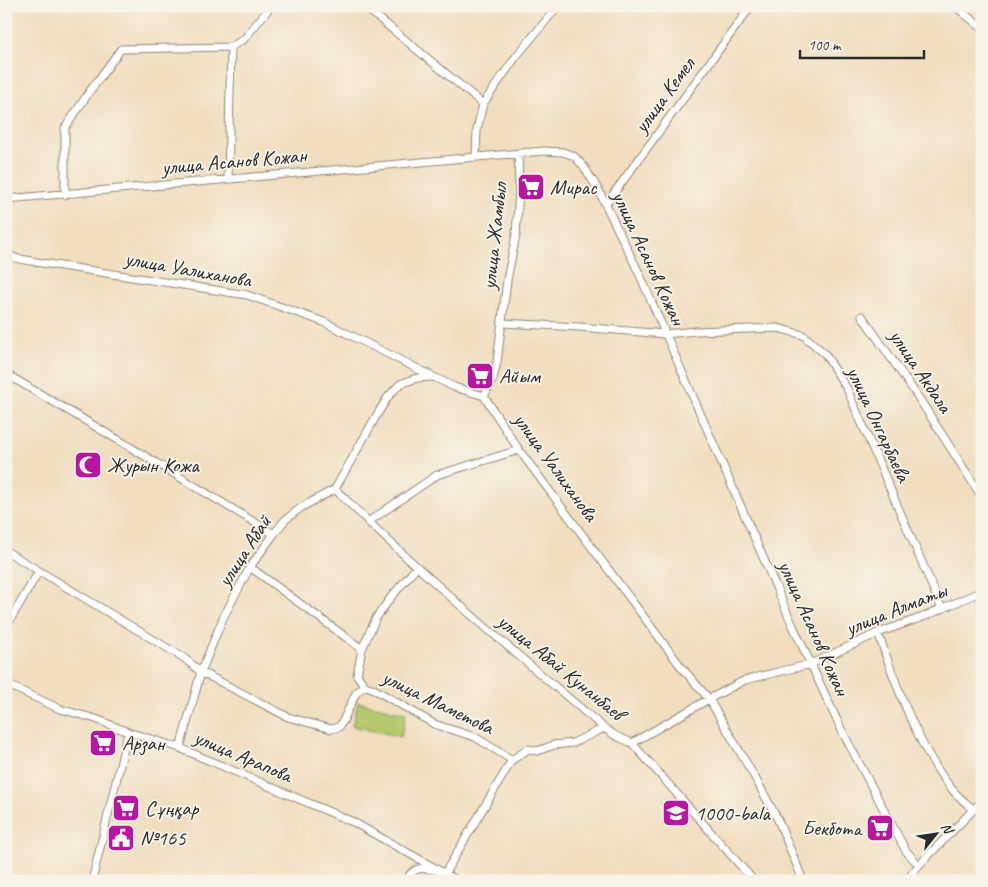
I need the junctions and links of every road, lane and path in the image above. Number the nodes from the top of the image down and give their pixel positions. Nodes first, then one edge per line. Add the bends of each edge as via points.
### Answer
1 (271, 6) edge
2 (364, 6) edge
3 (558, 6) edge
4 (751, 6) edge
5 (955, 6) edge
6 (982, 28) edge
7 (231, 47) junction
8 (483, 104) junction
9 (518, 153) junction
10 (476, 157) junction
11 (228, 178) junction
12 (65, 195) junction
13 (6, 199) edge
14 (606, 204) junction
15 (6, 253) edge
16 (862, 316) dead end
17 (502, 322) junction
18 (665, 334) junction
19 (6, 374) edge
20 (433, 377) junction
21 (484, 396) junction
22 (519, 450) junction
23 (335, 489) junction
24 (982, 497) edge
25 (368, 522) junction
26 (274, 534) junction
27 (6, 551) edge
28 (250, 567) junction
29 (417, 567) junction
30 (39, 571) junction
31 (982, 591) edge
32 (942, 610) junction
33 (6, 627) edge
34 (878, 633) junction
35 (362, 649) junction
36 (811, 664) junction
37 (201, 672) junction
38 (6, 684) edge
39 (365, 686) junction
40 (709, 699) junction
41 (604, 728) junction
42 (128, 732) junction
43 (632, 743) junction
44 (180, 748) junction
45 (512, 760) junction
46 (982, 801) edge
47 (973, 809) junction
48 (919, 865) junction
49 (444, 873) junction
50 (92, 881) edge
51 (406, 881) edge
52 (458, 881) edge
53 (754, 881) edge
54 (803, 881) edge
55 (906, 881) edge

1 - 7 street via 244,40
2 - 8 street
3 - 8 street via 515,58
4 - 14 street, улица Кемел
5 - 6 street
7 - 11 street
7 - 12 street via 121,49 65,128
8 - 10 street via 477,129
9 - 10 street, улица Асанов Кожан
9 - 14 street, улица Асанов Кожан via 544,150 574,156 584,166
9 - 17 street, улица Жамбыл via 516,235
10 - 11 street, улица Асанов Кожан
11 - 12 street, улица Асанов Кожан
12 - 13 street, улица Асанов Кожан
14 - 18 street, улица Асанов Кожан
15 - 20 street, улица Уалиханова via 42,263 248,295 324,322
16 - 24 street, улица Акдала
17 - 18 street
17 - 21 street, улица Жамбыл via 493,379
18 - 32 street, улица Онгарбаева via 778,328 803,335 825,354 847,389
18 - 36 street, улица Асанов Кожан
19 - 26 street
20 - 21 street, улица Уалиханова
20 - 23 street via 400,384 388,397
21 - 22 street, улица Уалиханова
22 - 25 street via 437,476
22 - 40 street, улица Уалиханова via 682,668
23 - 25 street, улица Абай Кунанбаев
23 - 26 street, улица Абай via 302,507
25 - 29 street, улица Абай Кунанбаев
26 - 28 street, улица Абай
27 - 30 street, улица Маметова
28 - 35 street
28 - 37 street, улица Абай via 223,618
29 - 35 street via 376,618
29 - 41 street, улица Абай Кунанбаев
30 - 33 street
30 - 37 street, улица Маметова via 184,658
31 - 32 street, улица Алматы
32 - 34 street, улица Алматы
34 - 36 street, улица Алматы
34 - 47 street via 909,716 924,745 952,790
35 - 39 street via 357,675
36 - 40 street, улица Алматы via 745,680
36 - 48 street, улица Асанов Кожан via 842,731 906,852
37 - 39 street, улица Маметова via 288,717 331,729 344,721 356,693
37 - 44 street, улица Абай
38 - 42 street, улица Арапова via 60,709
39 - 45 street, улица Маметова via 434,724 475,737
40 - 43 street, улица Алматы
40 - 54 street, улица Уалиханова via 777,818
41 - 43 street, улица Абай Кунанбаев
41 - 45 street via 573,743 537,751 528,749
42 - 44 street, улица Арапова
42 - 50 street
43 - 53 street, улица Абай Кунанбаев
44 - 49 street, улица Арапова via 353,822
45 - 49 street
46 - 47 street
47 - 48 street
48 - 55 street
49 - 51 street via 424,868 415,870
49 - 52 street, улица Арапова

